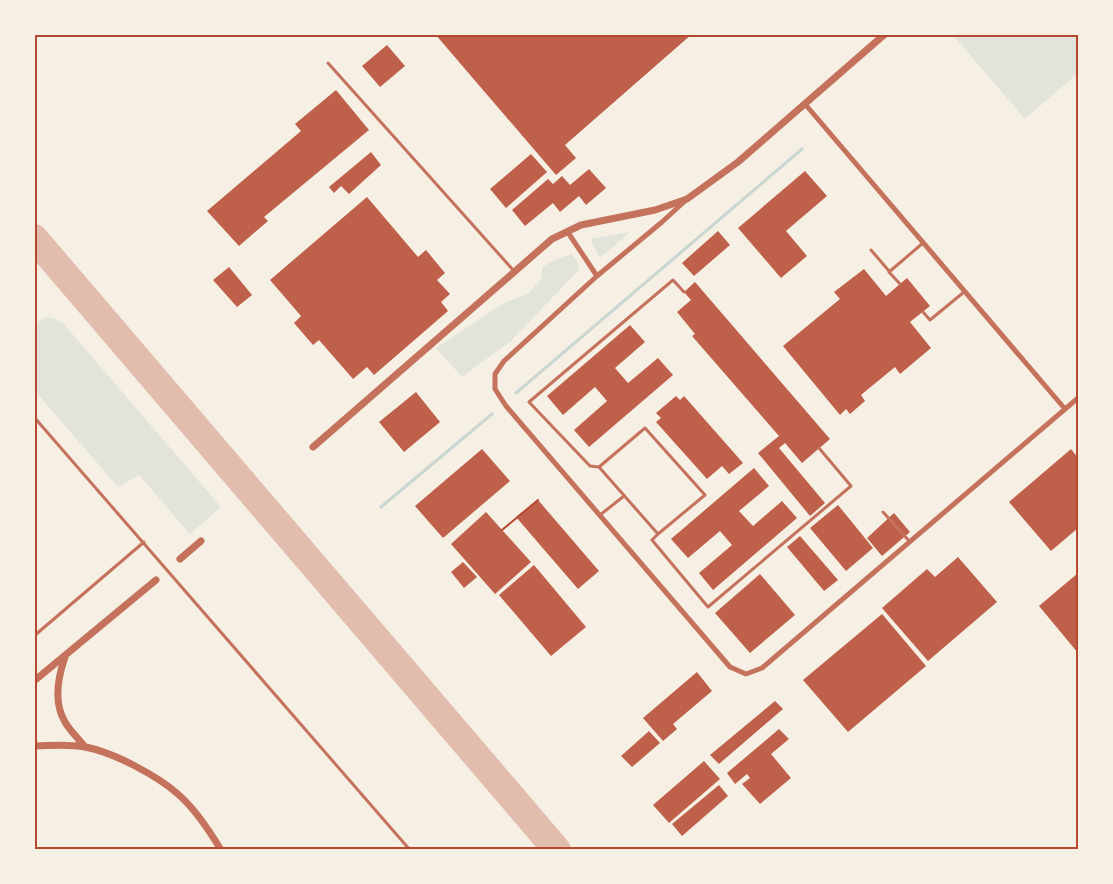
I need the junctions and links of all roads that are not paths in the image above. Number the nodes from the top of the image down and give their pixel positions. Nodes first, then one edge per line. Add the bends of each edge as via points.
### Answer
1 (885, 34) edge
2 (328, 63) dead end
3 (805, 104) junction
4 (687, 199) junction
5 (567, 231) junction
6 (923, 243) junction
7 (871, 250) dead end
8 (514, 271) junction
9 (889, 272) junction
10 (597, 276) junction
11 (900, 284) dead end
12 (684, 292) dead end
13 (964, 292) junction
14 (923, 312) dead end
15 (1078, 398) edge
16 (1065, 409) junction
17 (34, 417) edge
18 (313, 447) dead end
19 (819, 448) dead end
20 (598, 467) junction
21 (625, 496) junction
22 (883, 512) dead end
23 (600, 515) junction
24 (658, 534) junction
25 (201, 541) dead end
26 (144, 542) junction
27 (910, 542) junction
28 (180, 559) dead end
29 (156, 580) dead end
30 (34, 636) edge
31 (66, 656) junction
32 (34, 681) edge
33 (34, 746) edge
34 (85, 747) junction
35 (221, 849) edge
36 (410, 849) edge

1 - 3 street
2 - 8 lane
3 - 4 street via 738,162
3 - 6 street
4 - 5 street
4 - 10 street
5 - 8 street
5 - 10 street
6 - 9 lane
6 - 13 street
7 - 9 lane
8 - 18 street
9 - 11 lane
10 - 23 street via 504,361 495,374 495,389
12 - 20 lane via 673,280 529,402 590,466
13 - 14 lane via 930,320
13 - 16 street
15 - 16 street
16 - 27 street
17 - 26 lane
19 - 24 lane via 851,486 708,607 652,540
20 - 21 lane
20 - 24 lane via 645,428 705,495
21 - 23 lane
21 - 24 lane
22 - 27 lane
23 - 27 street via 730,667 746,674 762,668
25 - 28 street
26 - 30 lane
26 - 36 lane
29 - 31 street
31 - 32 street
31 - 34 street via 58,684 59,705 64,721
33 - 34 street
34 - 35 street via 155,777 179,795

